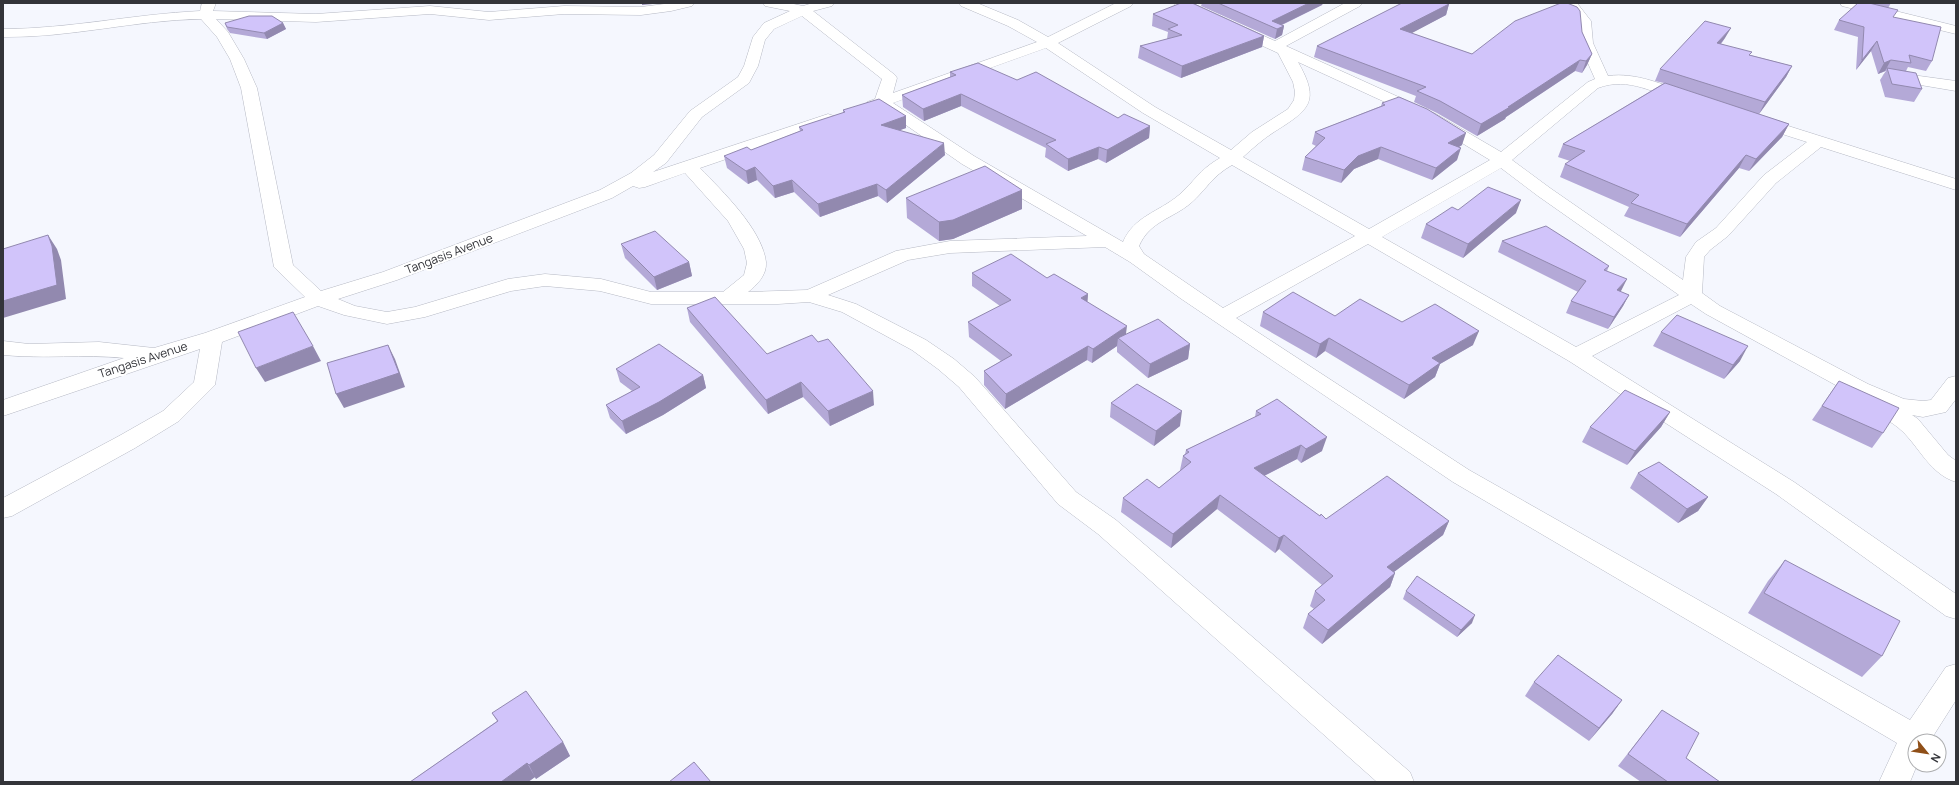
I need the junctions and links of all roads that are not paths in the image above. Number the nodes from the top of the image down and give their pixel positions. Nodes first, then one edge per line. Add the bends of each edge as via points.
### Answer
1 (687, 3) edge
2 (770, 3) edge
3 (827, 3) edge
4 (966, 3) edge
5 (1126, 3) edge
6 (1181, 3) edge
7 (1355, 3) edge
8 (1570, 3) edge
9 (1847, 3) edge
10 (207, 9) edge
11 (803, 10) junction
12 (1956, 30) edge
13 (3, 33) edge
14 (1048, 43) junction
15 (1280, 48) junction
16 (1885, 76) dead end
17 (890, 78) junction
18 (1603, 80) junction
19 (931, 84) junction
20 (1956, 86) edge
21 (1696, 101) edge
22 (882, 102) junction
23 (860, 109) edge
24 (845, 114) edge
25 (1740, 115) edge
26 (1819, 141) junction
27 (1232, 157) junction
28 (1502, 160) junction
29 (688, 166) junction
30 (1956, 184) edge
31 (606, 194) junction
32 (1368, 238) junction
33 (1110, 241) junction
34 (1137, 258) junction
35 (810, 296) junction
36 (1692, 296) junction
37 (729, 297) junction
38 (318, 299) junction
39 (1224, 316) junction
40 (212, 338) junction
41 (3, 348) edge
42 (29, 351) junction
43 (3, 354) edge
44 (155, 355) junction
45 (1576, 356) junction
46 (1956, 383) edge
47 (1860, 389) junction
48 (3, 408) edge
49 (1956, 473) edge
50 (3, 509) edge
51 (1956, 608) edge
52 (1956, 676) edge
53 (1907, 733) edge
54 (1918, 733) edge
55 (1907, 755) edge
56 (1399, 782) edge
57 (1894, 782) edge

1 - 10 street via 662,10 630,12 590,9 481,16 425,10 335,18
2 - 11 street
3 - 11 street, Tangasis Avenue
4 - 14 street via 1014,23
5 - 14 street
6 - 15 street
7 - 15 street via 1301,31
8 - 18 street via 1584,21 1586,42
9 - 12 street
10 - 13 street via 48,32
10 - 38 street via 237,59 249,88 284,267
11 - 17 street
11 - 31 street, Tangasis Avenue via 769,26 758,40 752,66 744,80 696,114 660,159 637,177
14 - 19 street
14 - 27 street via 1149,110
15 - 27 street via 1299,78 1303,91 1297,108 1284,121 1263,132
15 - 28 street via 1430,117
16 - 20 street
17 - 19 street
17 - 22 street
18 - 21 street via 1616,78 1637,82
18 - 28 street via 1593,85
19 - 22 street
22 - 23 street
22 - 33 street via 968,160
24 - 29 street
25 - 26 street
26 - 30 street
26 - 36 street via 1770,179 1722,232 1703,246 1695,257
27 - 32 street
27 - 34 street via 1212,170 1182,201 1145,222 1134,235 1130,246
28 - 32 street
28 - 36 street
29 - 31 street
29 - 37 street via 737,221 756,252 758,263 754,275
31 - 38 street, Tangasis Avenue via 390,276
32 - 39 street
32 - 45 street
33 - 34 street
33 - 35 street via 950,247 903,255
34 - 39 street via 1187,294
35 - 37 street
35 - 56 street via 849,308 919,345 946,364 967,382 1067,498 1107,527
36 - 45 street
36 - 47 street via 1713,310
37 - 38 street via 652,298 601,285 546,280 508,285 418,313 387,318 351,311
38 - 40 street, Tangasis Avenue
39 - 53 street via 1461,476
40 - 44 street, Tangasis Avenue
40 - 50 street via 204,385 171,416
41 - 42 street
42 - 43 street
42 - 44 street via 99,349
44 - 48 street, Tangasis Avenue
45 - 51 street via 1785,488
46 - 47 street via 1938,407 1923,410 1900,406
47 - 49 street via 1910,425 1940,461
52 - 54 street
55 - 57 street

